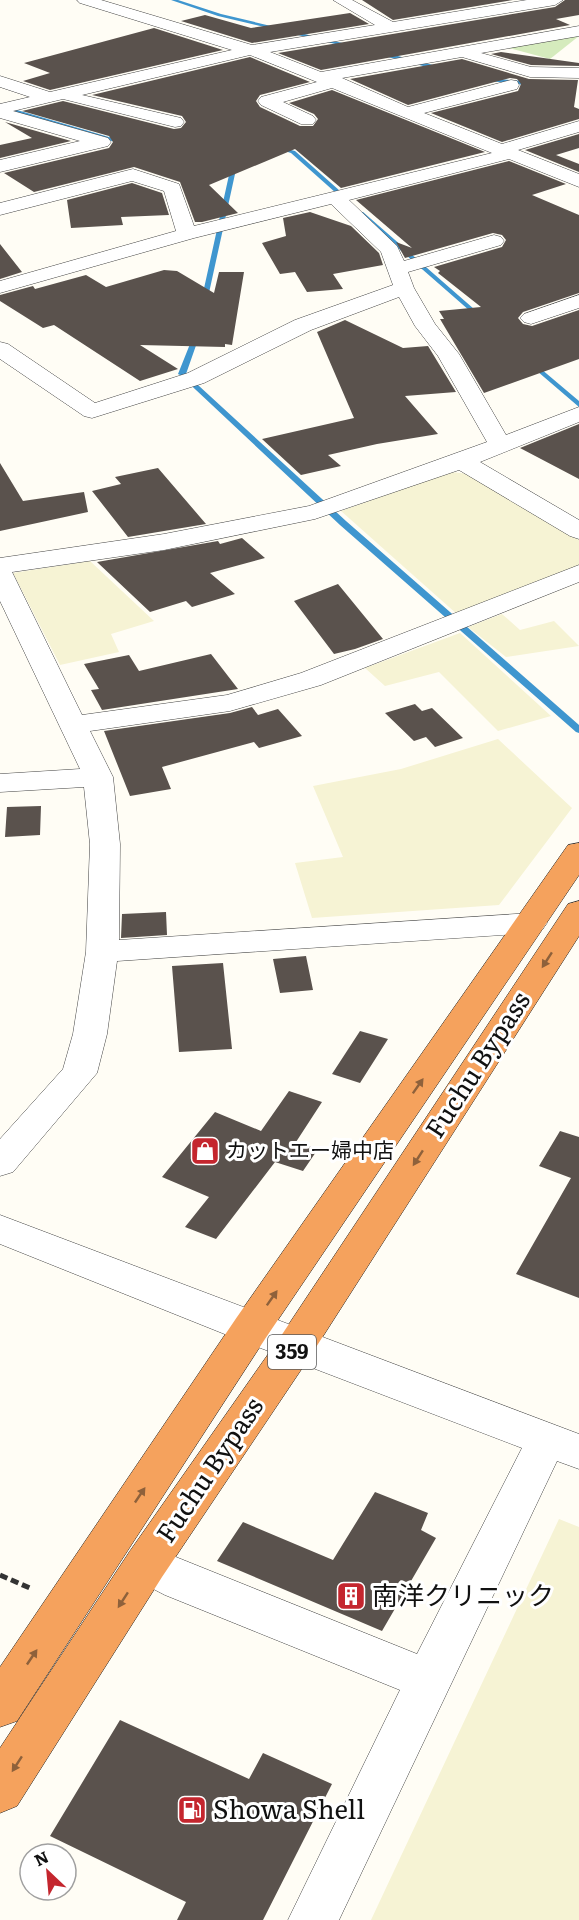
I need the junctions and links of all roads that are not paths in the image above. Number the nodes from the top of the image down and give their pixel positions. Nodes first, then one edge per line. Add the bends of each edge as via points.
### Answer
1 (85, 0) edge
2 (555, 0) edge
3 (347, 1) edge
4 (390, 27) junction
5 (579, 31) edge
6 (251, 50) junction
7 (458, 52) junction
8 (579, 73) edge
9 (329, 79) junction
10 (0, 81) edge
11 (511, 85) dead end
12 (56, 97) junction
13 (0, 111) edge
14 (408, 112) junction
15 (307, 120) dead end
16 (175, 122) dead end
17 (579, 126) edge
18 (505, 152) junction
19 (0, 166) edge
20 (579, 181) edge
21 (336, 198) junction
22 (0, 209) edge
23 (187, 234) junction
24 (494, 241) dead end
25 (400, 279) junction
26 (0, 287) edge
27 (579, 301) edge
28 (531, 318) dead end
29 (0, 349) edge
30 (579, 414) edge
31 (500, 445) junction
32 (461, 461) junction
33 (579, 531) edge
34 (0, 566) edge
35 (579, 573) edge
36 (0, 574) edge
37 (11, 626) edge
38 (73, 725) junction
39 (98, 777) junction
40 (0, 783) edge
41 (579, 852) edge
42 (578, 915) edge
43 (531, 923) junction
44 (102, 952) junction
45 (0, 1163) edge
46 (0, 1229) edge
47 (251, 1328) junction
48 (297, 1344) junction
49 (563, 1445) edge
50 (146, 1564) junction
51 (428, 1680) junction
52 (0, 1706) edge
53 (0, 1790) edge
54 (313, 1920) edge

1 - 6 street
2 - 4 street
3 - 4 street
4 - 6 street
5 - 7 street
6 - 9 street
6 - 12 street
7 - 8 street via 530,72
7 - 9 street
9 - 14 street
9 - 15 street via 267,101
10 - 12 street
11 - 14 street
12 - 13 street
12 - 16 street
13 - 19 street via 102,142
14 - 18 street
17 - 18 street
18 - 20 street
18 - 21 street
21 - 23 street
21 - 25 street via 390,250
22 - 23 street via 133,175 172,188
23 - 26 street
24 - 25 street
25 - 29 street via 196,378 92,411
25 - 31 street
27 - 28 street
30 - 31 street
31 - 32 street
32 - 33 street
32 - 34 street via 315,512 143,546
35 - 38 street via 311,679 230,703
36 - 37 street
37 - 38 street
38 - 39 street
39 - 40 street
39 - 44 street via 105,844
41 - 43 highway, Fuchu Bypass / 359
42 -> 48 highway, Fuchu Bypass / 359
43 - 44 street
47 -> 43 highway, Fuchu Bypass / 359
44 - 45 street via 90,1034 79,1073
46 - 47 street
47 - 48 street
52 -> 47 highway, Fuchu Bypass / 359
48 - 49 street
48 - 50 highway, Fuchu Bypass / 359
49 - 51 street
50 - 51 street
50 -> 53 highway, Fuchu Bypass / 359
51 - 54 street

